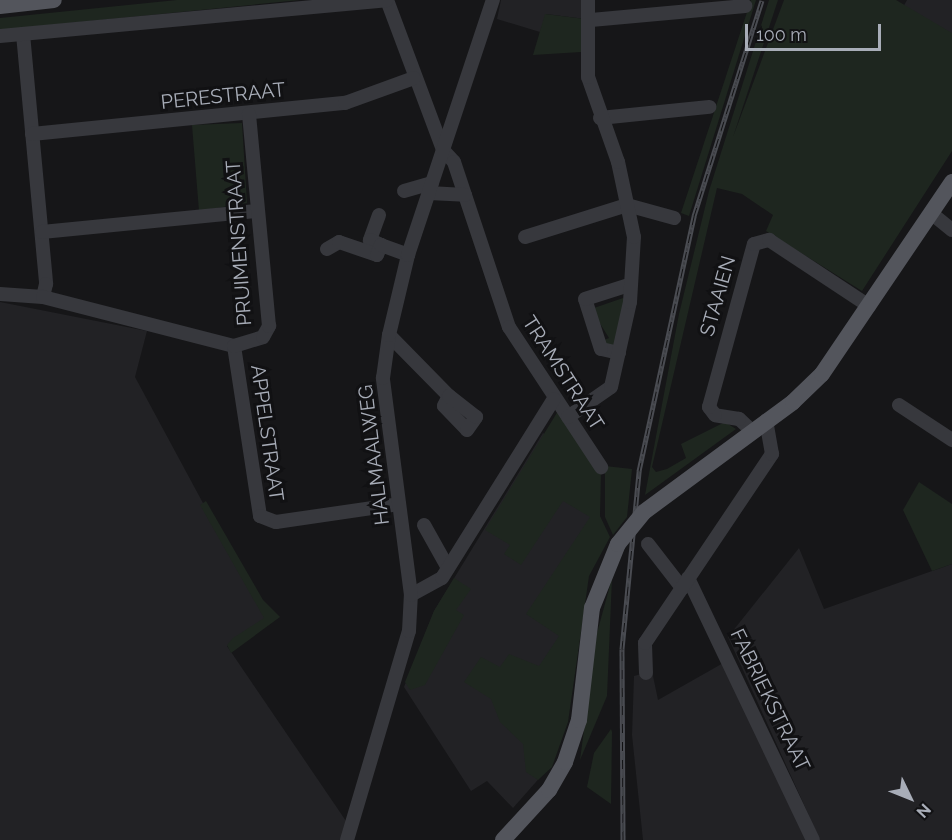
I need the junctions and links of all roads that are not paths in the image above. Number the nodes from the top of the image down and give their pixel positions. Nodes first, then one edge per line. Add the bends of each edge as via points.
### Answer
1 (54, 0) edge
2 (387, 0) edge
3 (493, 0) edge
4 (588, 0) edge
5 (0, 6) edge
6 (744, 6) dead end
7 (591, 20) junction
8 (23, 34) junction
9 (0, 36) edge
10 (414, 78) junction
11 (709, 107) dead end
12 (249, 114) junction
13 (600, 118) junction
14 (32, 134) junction
15 (443, 150) junction
16 (952, 182) edge
17 (431, 188) junction
18 (404, 191) dead end
19 (465, 195) junction
20 (627, 205) junction
21 (256, 211) junction
22 (931, 213) junction
23 (379, 215) dead end
24 (674, 218) dead end
25 (952, 230) edge
26 (42, 232) junction
27 (525, 237) dead end
28 (381, 245) junction
29 (327, 249) dead end
30 (408, 255) junction
31 (629, 285) junction
32 (0, 294) edge
33 (43, 297) junction
34 (869, 306) junction
35 (389, 335) junction
36 (234, 346) junction
37 (619, 353) junction
38 (449, 396) dead end
39 (554, 399) junction
40 (899, 405) dead end
41 (568, 417) junction
42 (766, 421) junction
43 (752, 431) junction
44 (952, 440) edge
45 (600, 467) dead end
46 (399, 504) junction
47 (424, 525) dead end
48 (648, 544) dead end
49 (448, 568) junction
50 (685, 583) junction
51 (411, 595) junction
52 (646, 673) dead end
53 (347, 840) edge
54 (503, 840) edge
55 (813, 840) edge

1 - 5 main road
2 - 8 street
2 - 10 street, TRAMSTRAAT
3 - 15 street, HALMAALWEG
4 - 7 street
6 - 7 street
7 - 13 street via 588,77
8 - 9 street
8 - 14 street
10 - 12 street, PERESTRAAT via 345,103
10 - 15 street, TRAMSTRAAT
11 - 13 street
12 - 14 street, PERESTRAAT
12 - 21 street, PRUIMENSTRAAT
13 - 20 street
14 - 26 street
15 - 17 street, HALMAALWEG
15 - 19 street, TRAMSTRAAT via 454,162
16 - 22 main road
17 - 18 street
17 - 19 street
17 - 30 street, HALMAALWEG
19 - 39 street, TRAMSTRAAT via 509,327
20 - 24 street
20 - 27 street
20 - 31 street via 634,237
21 - 26 street
21 - 36 street, PRUIMENSTRAAT via 269,326 263,337
22 - 25 street
22 - 34 main road
23 - 28 street via 370,240
26 - 33 street
28 - 29 street via 377,255 339,242
28 - 30 street
30 - 35 street, HALMAALWEG
31 - 37 street
31 - 37 street via 585,299 600,349
32 - 33 street, APPELSTRAAT
33 - 36 street, APPELSTRAAT
34 - 42 main road via 822,374
34 - 43 street, STAAIEN via 769,240 754,244 709,406 715,415 739,419
35 - 38 street
35 - 46 street, HALMAALWEG via 383,378
36 - 46 street, APPELSTRAAT via 260,516 276,522
37 - 41 street via 611,387
39 - 41 street, TRAMSTRAAT
39 - 49 street
40 - 44 street
41 - 45 street, TRAMSTRAAT
42 - 43 main road
42 - 50 street via 772,454
43 - 54 main road, bridge via 651,504 609,561 592,608 579,720 565,762 549,790
46 - 51 street, HALMAALWEG
47 - 49 street
48 - 50 street, FABRIEKSTRAAT
49 - 51 street via 432,588
50 - 52 street via 645,643
50 - 55 street, FABRIEKSTRAAT
51 - 53 street, HALMAALWEG via 403,663

